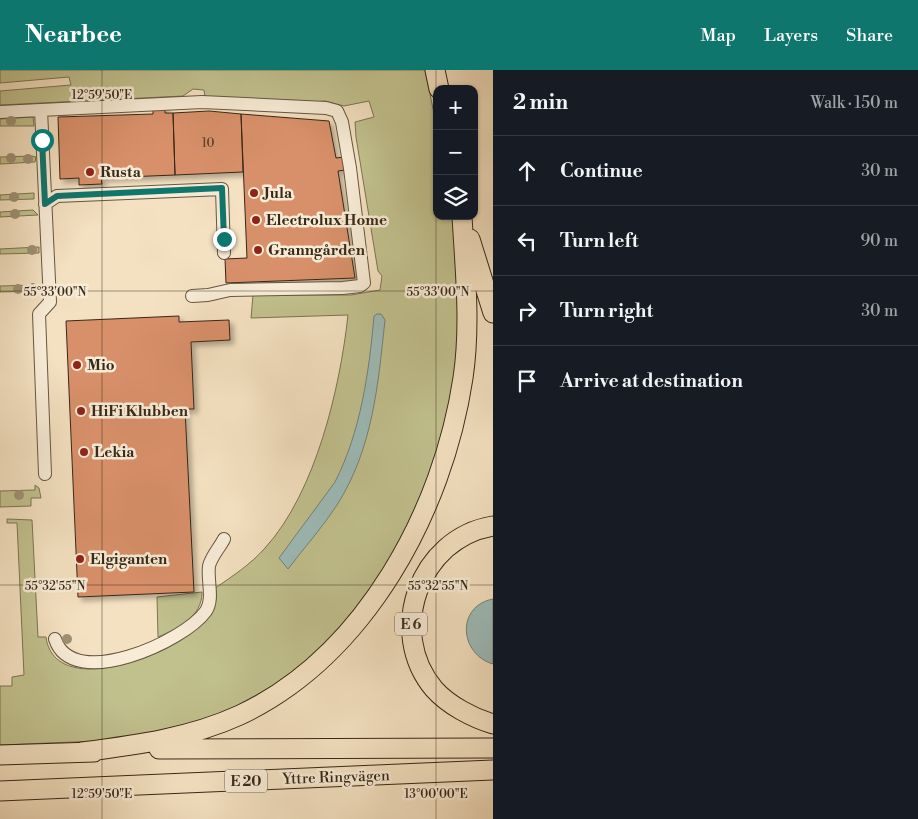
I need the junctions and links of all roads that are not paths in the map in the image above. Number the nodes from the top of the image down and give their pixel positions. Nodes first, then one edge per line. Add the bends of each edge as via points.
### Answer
1 (435, 70) edge
2 (438, 85) edge
3 (41, 110) junction
4 (0, 112) edge
5 (45, 204) junction
6 (462, 220) edge
7 (463, 220) edge
8 (224, 253) dead end
9 (192, 296) dead end
10 (493, 313) edge
11 (45, 474) dead end
12 (493, 526) edge
13 (224, 539) dead end
14 (54, 639) dead end
15 (493, 724) edge
16 (493, 748) edge
17 (82, 752) junction
18 (0, 755) edge
19 (493, 770) edge
20 (0, 792) edge

1 - 2 highway
3 - 4 lane
3 - 5 lane
3 - 9 lane via 202,102 337,111 350,168 364,283 344,288 230,290
5 - 8 lane via 57,196 222,188
5 - 11 lane via 50,302 39,314
6 - 17 highway via 467,340 458,403 425,508 403,553 370,605 316,664 285,690 257,706 201,730 150,742
7 - 10 highway
12 - 15 highway, E 6 via 459,538 433,560 416,592 411,627 415,652 434,689 467,713
13 - 14 lane via 209,564 208,609 200,619 172,638 128,656 83,663 63,654
16 - 17 highway via 194,748
17 - 18 highway
19 - 20 highway, Yttre Ringvägen / E 20

